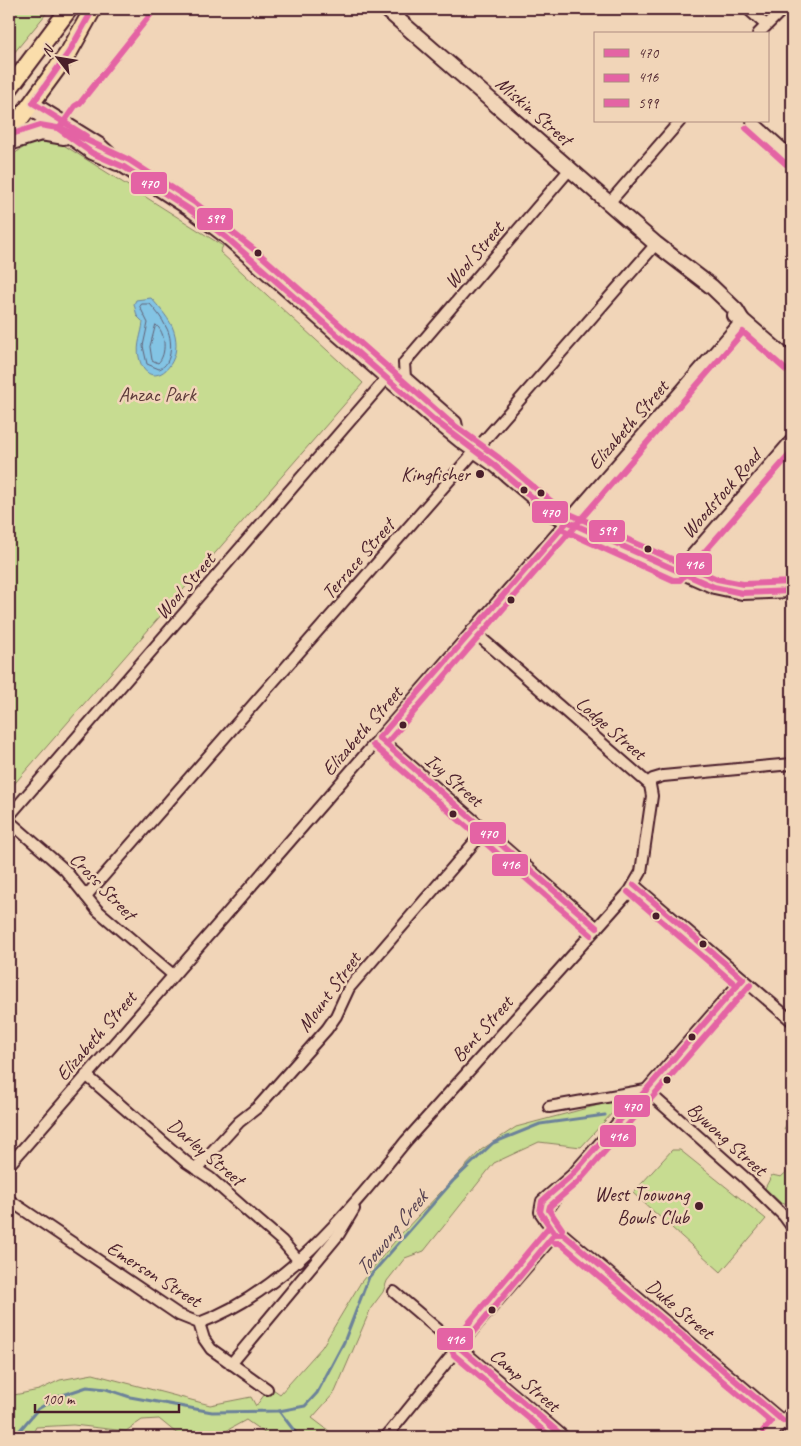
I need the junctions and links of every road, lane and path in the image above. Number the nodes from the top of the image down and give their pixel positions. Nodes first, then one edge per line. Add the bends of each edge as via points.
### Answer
1 (69, 9) edge
2 (82, 9) edge
3 (93, 9) edge
4 (386, 9) edge
5 (748, 9) edge
6 (783, 9) edge
7 (766, 24) junction
8 (760, 32) edge
9 (9, 89) edge
10 (34, 101) junction
11 (679, 122) edge
12 (753, 122) edge
13 (61, 126) junction
14 (9, 134) edge
15 (76, 143) junction
16 (9, 144) edge
17 (792, 157) edge
18 (124, 167) junction
19 (570, 169) junction
20 (609, 203) junction
21 (656, 244) junction
22 (742, 320) junction
23 (792, 363) edge
24 (387, 378) junction
25 (792, 439) edge
26 (460, 441) junction
27 (475, 452) junction
28 (566, 522) junction
29 (677, 572) junction
30 (792, 591) edge
31 (472, 630) junction
32 (379, 738) junction
33 (792, 764) edge
34 (648, 783) junction
35 (9, 816) edge
36 (9, 821) edge
37 (485, 830) junction
38 (634, 885) junction
39 (86, 896) junction
40 (597, 928) junction
41 (172, 974) junction
42 (742, 979) junction
43 (792, 1021) edge
44 (86, 1075) junction
45 (646, 1090) junction
46 (549, 1107) dead end
47 (9, 1165) edge
48 (196, 1169) junction
49 (9, 1200) edge
50 (359, 1200) junction
51 (788, 1217) edge
52 (792, 1227) edge
53 (555, 1234) junction
54 (300, 1261) junction
55 (394, 1292) dead end
56 (199, 1323) junction
57 (460, 1348) junction
58 (230, 1364) junction
59 (267, 1389) dead end
60 (792, 1411) edge
61 (783, 1421) junction
62 (792, 1429) edge
63 (386, 1437) edge
64 (564, 1437) edge
65 (770, 1437) edge

1 - 9 highway
2 - 10 highway
3 - 10 highway via 69,52
4 - 19 main road, Miskin Street
5 - 7 street
6 - 7 street
7 - 8 street
10 - 13 street via 32,113
10 - 14 highway
11 - 20 street
12 - 17 street
13 - 15 street
13 - 18 street via 99,144
15 - 16 street via 57,135 41,134
15 - 18 street
18 - 24 street via 227,238
19 - 20 main road, Miskin Street
19 - 26 street, Wool Street via 404,364 405,378 456,422
20 - 21 main road, Miskin Street
21 - 22 main road, Miskin Street via 712,287
21 - 27 street, Terrace Street
22 - 23 main road, Miskin Street
22 - 28 street, Elizabeth Street
24 - 26 street
24 - 35 street, Wool Street
25 - 29 street, Woodstock Road
26 - 27 street
27 - 28 street via 546,510
27 - 39 street, Terrace Street
28 - 29 street
28 - 31 street, Elizabeth Street
29 - 30 street via 734,593
31 - 32 street, Elizabeth Street
31 - 34 street, Lodge Street
32 - 37 street, Ivy Street
32 - 41 street, Elizabeth Street
33 - 34 street via 663,776
34 - 38 street, Lodge Street via 652,801 642,867
36 - 39 street, Cross Street via 65,870
37 - 40 street, Ivy Street
37 - 48 street, Mount Street via 349,988 331,1024 258,1107
38 - 40 street, Bent Street
38 - 42 street
39 - 41 street, Cross Street
40 - 50 street, Bent Street via 406,1140
41 - 44 street, Elizabeth Street
42 - 43 street
42 - 45 street
44 - 47 street, Elizabeth Street
44 - 48 street, Darley Street
45 - 46 street
45 - 51 street, Bywong Street
45 - 53 street, Duke Street via 572,1175 547,1211 545,1220
48 - 54 street, Darley Street via 282,1240
49 - 56 street, Emerson Street via 179,1315
50 - 54 street, Bent Street
50 - 58 street, Bent Street via 339,1234
51 - 52 street, Bywong Street
53 - 57 street
53 - 61 street, Duke Street via 563,1234
54 - 56 street, Bent Street via 223,1313
55 - 57 street, Camp Street
56 - 58 street, Emerson Street via 208,1346
57 - 63 street
57 - 64 street, Camp Street
58 - 59 street, Emerson Street
60 - 61 street
61 - 62 street, Duke Street
61 - 65 street

